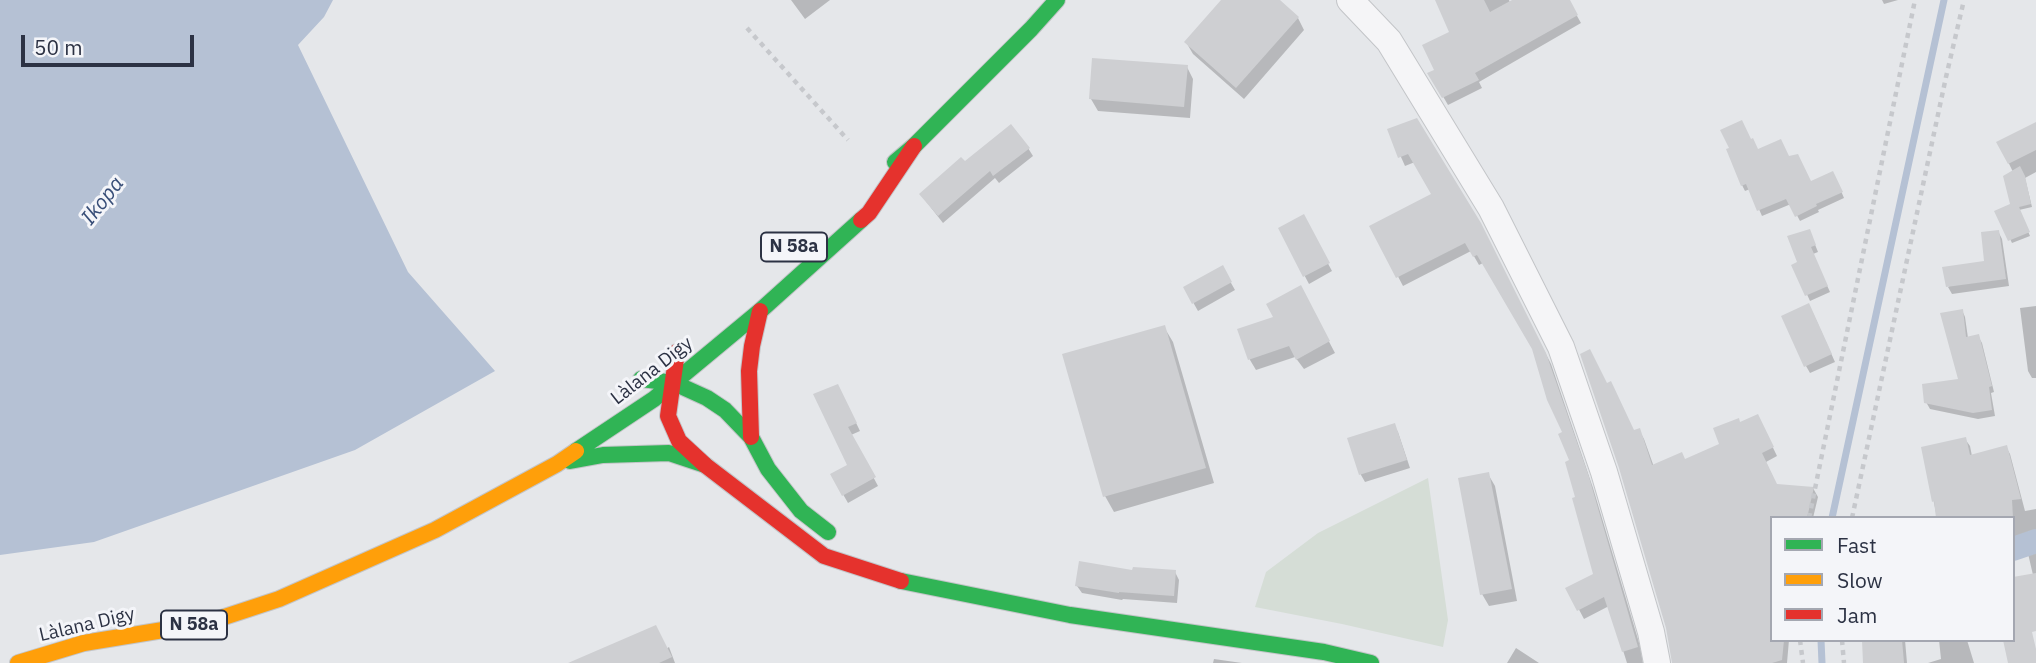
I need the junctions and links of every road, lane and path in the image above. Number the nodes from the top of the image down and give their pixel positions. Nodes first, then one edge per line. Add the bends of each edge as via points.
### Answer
1 (1057, 0) edge
2 (1350, 0) edge
3 (1915, 0) edge
4 (1964, 0) edge
5 (747, 28) dead end
6 (848, 140) dead end
7 (914, 146) junction
8 (873, 180) dead end
9 (760, 311) junction
10 (674, 383) junction
11 (751, 437) junction
12 (558, 464) junction
13 (705, 465) junction
14 (1809, 516) edge
15 (1852, 516) edge
16 (424, 517) dead end
17 (364, 562) junction
18 (859, 566) junction
19 (1801, 642) edge
20 (1842, 642) edge
21 (18, 663) edge
22 (1371, 663) edge
23 (1657, 663) edge
24 (1803, 663) edge
25 (1843, 663) edge

1 - 7 main road, Làlana Digy / N 58a
2 - 23 street via 1389,41 1491,208 1561,347 1604,472
3 - 14 path
4 - 15 path
5 - 6 path
7 - 8 main road, Làlana Digy / N 58a
7 - 9 main road, Làlana Digy / N 58a via 869,213
9 - 10 main road, Làlana Digy / N 58a
9 - 11 main road via 749,371
10 - 10 main road, Làlana Digy via 682,347 635,383
10 - 11 main road via 725,410
10 - 12 main road, Làlana Digy / N 58a
10 - 13 main road via 668,416 679,441
11 - 18 main road via 768,469 802,511 835,537
12 - 13 main road via 603,454 660,452
12 - 17 main road, Làlana Digy / N 58a
13 - 18 main road via 824,556
16 - 17 main road, Làlana Digy / N 58a
17 - 21 main road, Làlana Digy / N 58a via 206,623 84,643
18 - 22 main road via 905,582 1070,615
19 - 24 path
20 - 25 path

